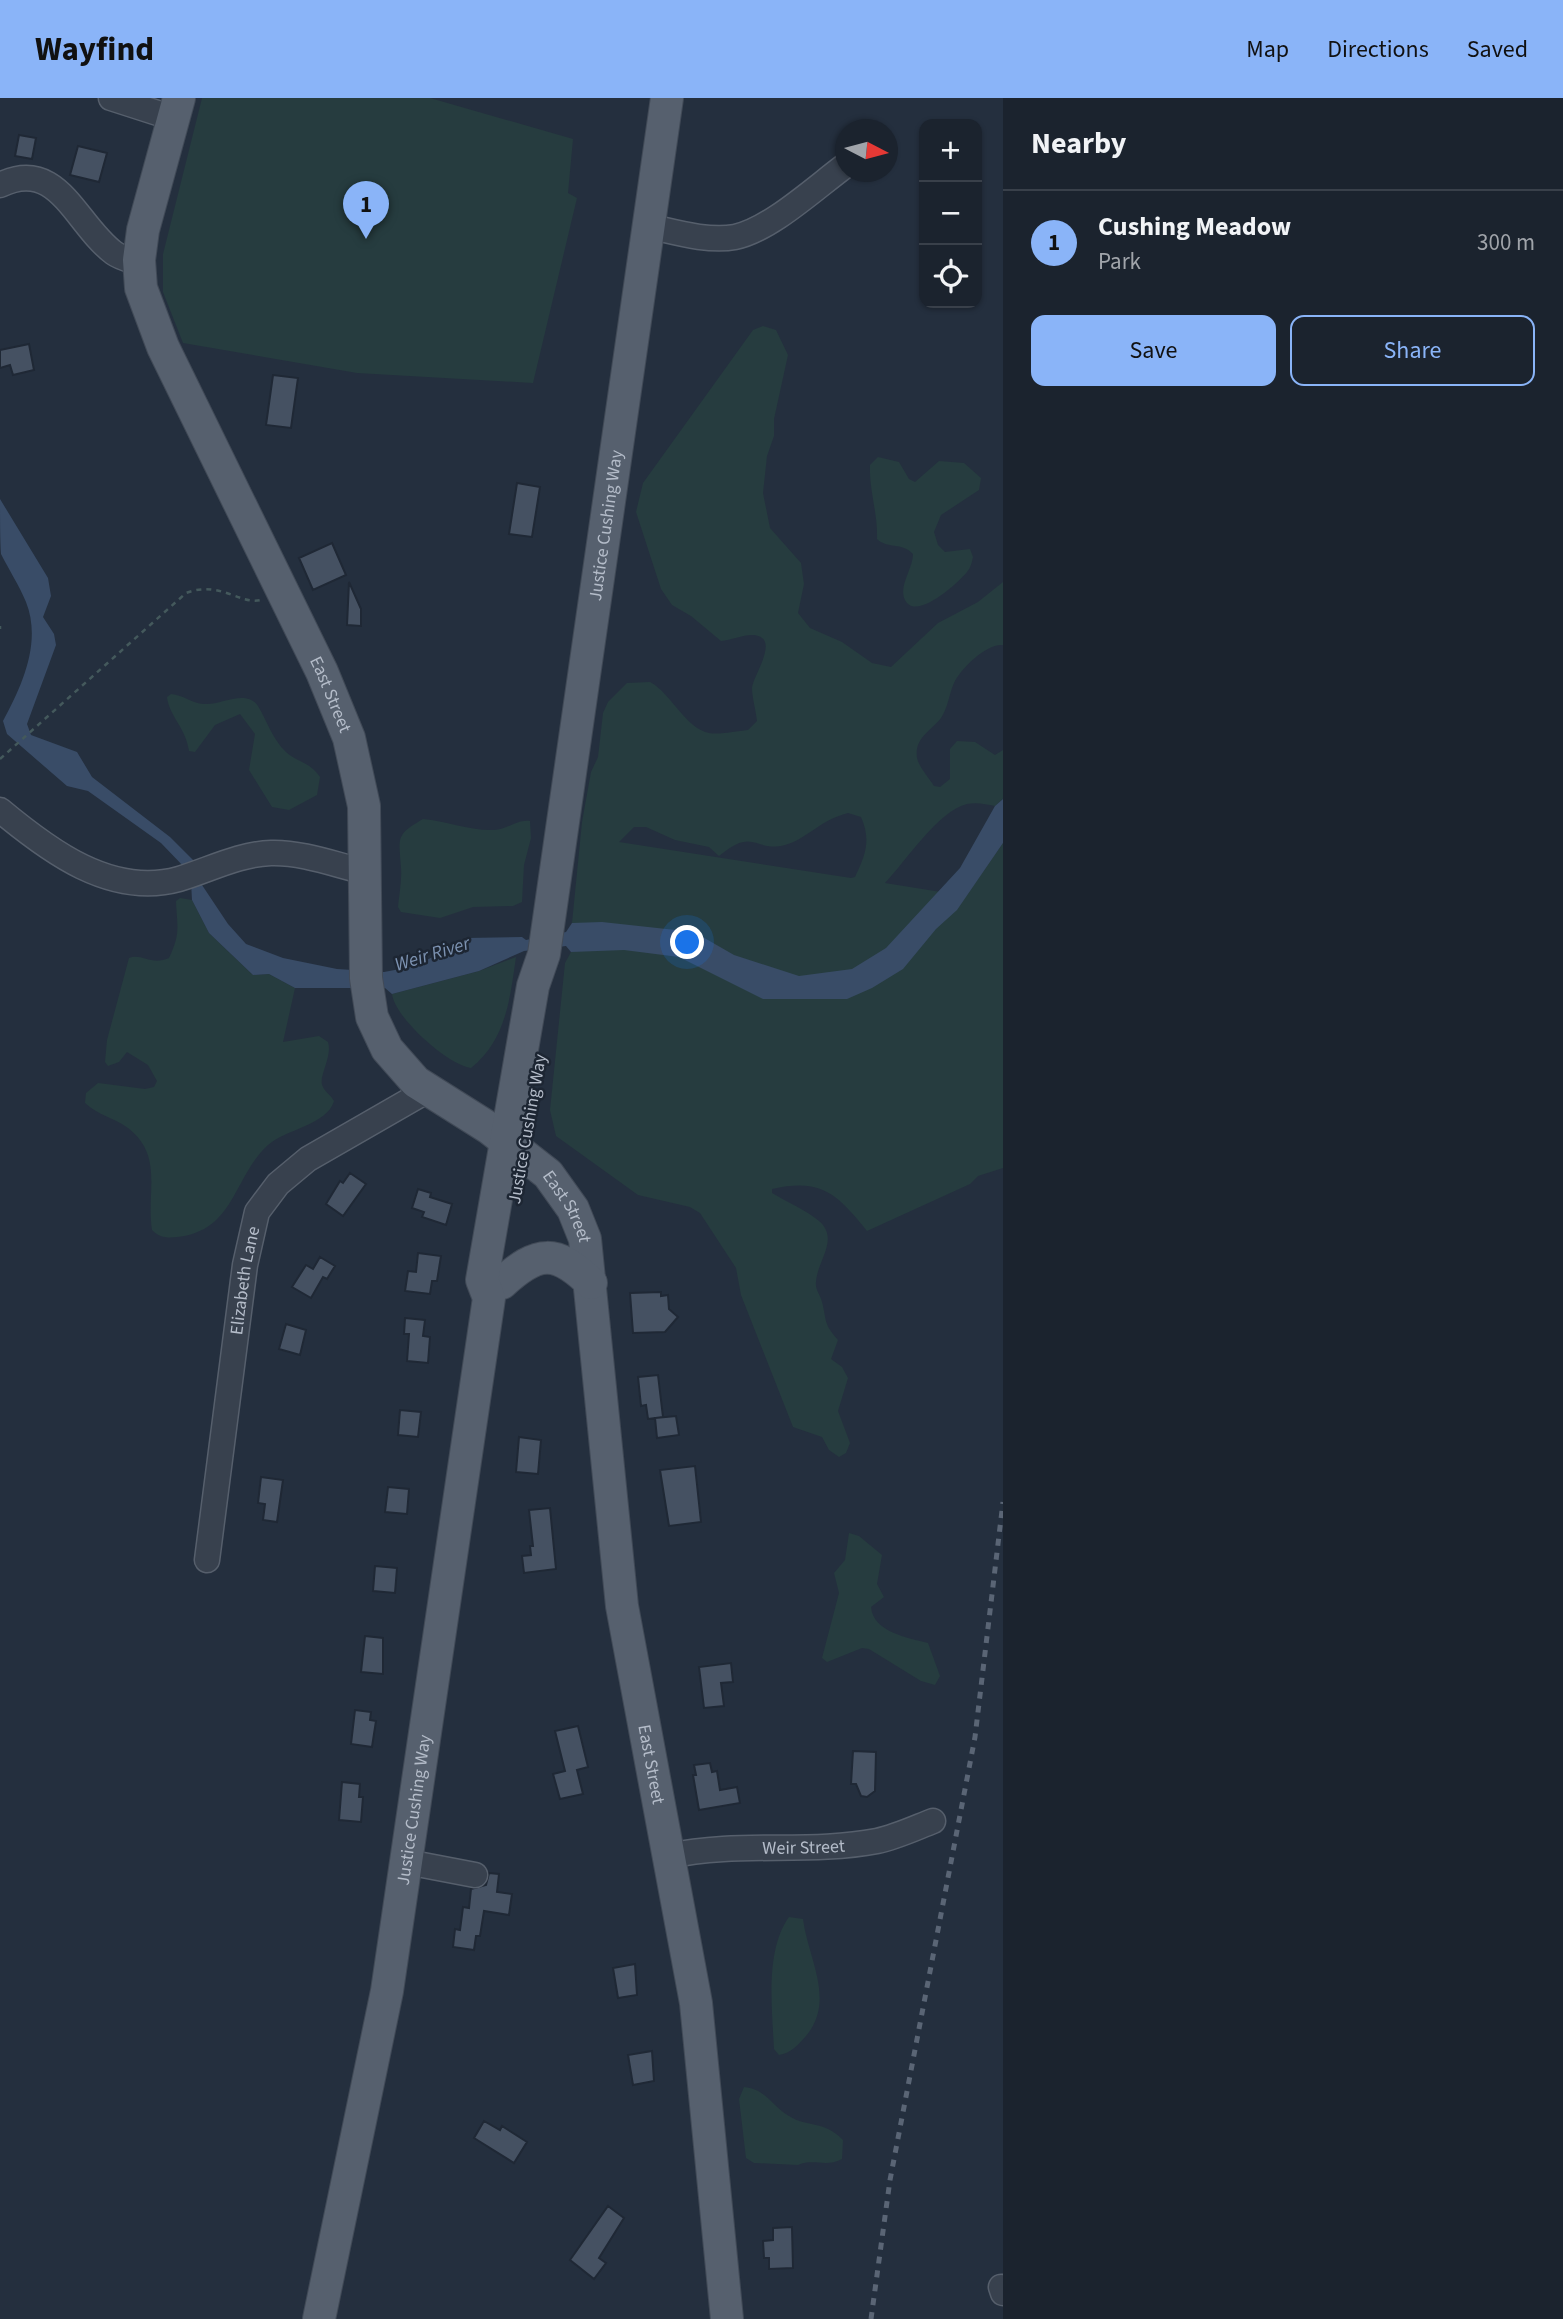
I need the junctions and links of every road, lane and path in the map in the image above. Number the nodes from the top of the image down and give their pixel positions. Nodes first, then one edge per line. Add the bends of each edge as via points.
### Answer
1 (111, 98) edge
2 (667, 98) edge
3 (176, 108) edge
4 (835, 172) edge
5 (0, 185) edge
6 (648, 226) junction
7 (139, 262) junction
8 (280, 592) junction
9 (0, 759) edge
10 (0, 810) edge
11 (366, 872) junction
12 (428, 1090) junction
13 (515, 1147) junction
14 (592, 1283) junction
15 (496, 1291) junction
16 (208, 1560) dead end
17 (933, 1821) dead end
18 (669, 1856) junction
19 (407, 1863) junction
20 (475, 1875) dead end
21 (320, 2319) edge
22 (727, 2319) edge

1 - 3 street
2 - 6 main road, Justice Cushing Way
3 - 7 main road, East Street via 145,220
4 - 6 street via 746,234 711,237
5 - 7 street via 23,176 45,180 115,254
6 - 13 main road, Justice Cushing Way via 546,944 548,989 536,1101
7 - 8 main road, East Street via 150,317
8 - 9 path via 258,601 222,590 186,593
8 - 11 main road, East Street via 322,672 349,738 364,806
10 - 11 street via 75,864 119,879 175,880 249,856 278,853
11 - 12 main road, East Street via 372,1017 387,1049
12 - 13 main road, East Street
12 - 16 street, Elizabeth Lane via 308,1159 278,1184 257,1212 245,1265
13 - 14 main road, East Street via 548,1174 573,1209 586,1239
13 - 15 main road, Justice Cushing Way via 482,1280
14 - 15 main road via 568,1263 542,1256 527,1262
14 - 18 main road, East Street via 622,1606
15 - 19 main road, Justice Cushing Way
17 - 18 street, Weir Street via 880,1840 848,1845 719,1848
18 - 22 main road, East Street via 704,2066
19 - 20 street
19 - 21 main road, Justice Cushing Way via 373,2070

